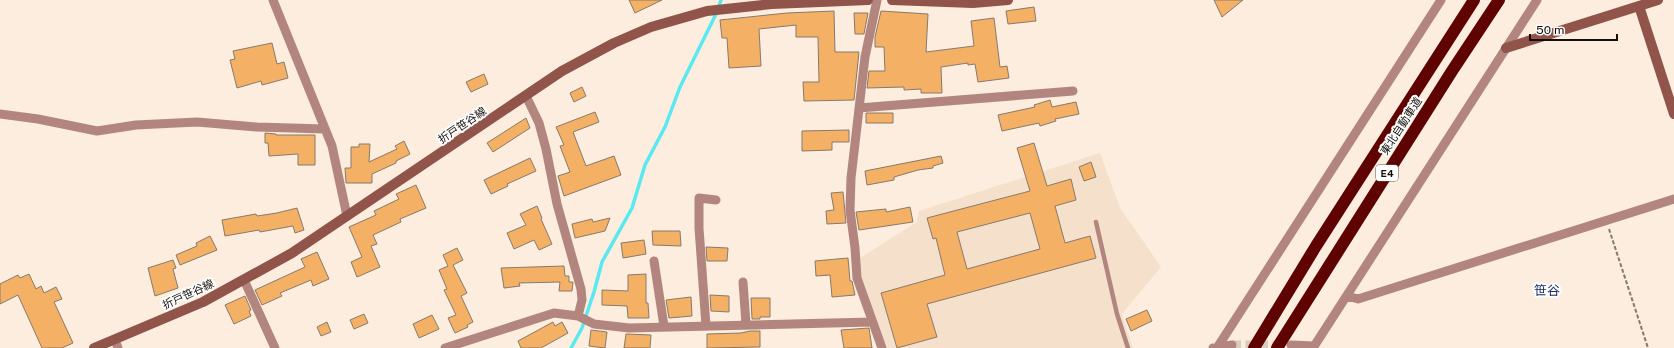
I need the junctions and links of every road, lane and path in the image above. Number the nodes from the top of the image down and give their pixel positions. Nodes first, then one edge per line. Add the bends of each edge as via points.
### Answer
1 (273, 0) edge
2 (868, 0) edge
3 (877, 0) edge
4 (892, 0) edge
5 (1008, 0) edge
6 (1441, 0) edge
7 (1474, 0) edge
8 (1499, 0) edge
9 (1537, 0) edge
10 (1658, 0) edge
11 (1639, 6) junction
12 (1506, 48) junction
13 (1073, 91) dead end
14 (526, 96) junction
15 (858, 108) junction
16 (0, 114) edge
17 (1674, 114) edge
18 (325, 129) junction
19 (1674, 199) edge
20 (716, 200) dead end
21 (347, 216) junction
22 (1606, 220) junction
23 (1096, 222) dead end
24 (654, 261) dead end
25 (244, 280) junction
26 (743, 282) dead end
27 (1347, 296) junction
28 (578, 316) junction
29 (872, 322) junction
30 (746, 324) junction
31 (664, 326) junction
32 (706, 326) junction
33 (116, 344) edge
34 (1232, 345) dead end
35 (1291, 345) dead end
36 (1216, 347) edge
37 (1314, 347) edge
38 (94, 348) edge
39 (275, 348) edge
40 (446, 348) edge
41 (882, 348) edge
42 (1128, 348) edge
43 (1254, 348) edge
44 (1277, 348) edge
45 (1648, 348) edge

1 - 18 street
2 - 14 main road, 折戸笹谷線 via 772,4 707,11 686,16 614,43
3 - 15 street
4 - 5 main road via 973,3
6 - 36 street
7 - 43 highway, 東北自動車道 / E4 via 1316,246
8 - 44 highway, 東北自動車道 / E4
9 - 12 street
10 - 11 main road
11 - 12 main road
11 - 17 main road
12 - 27 street
13 - 15 street
14 - 21 main road, 折戸笹谷線
14 - 28 street via 540,130 581,290 582,300
15 - 29 street via 850,210 856,248 857,278
16 - 18 street via 97,131 136,125 197,122
18 - 21 street via 332,146
19 - 22 street
20 - 32 street via 699,198
21 - 25 main road, 折戸笹谷線 via 292,253
22 - 27 street via 1358,299
22 - 45 path
23 - 42 lane via 1117,314
24 - 31 street
25 - 33 main road, 折戸笹谷線
25 - 39 street
26 - 30 street
27 - 37 street
28 - 31 street via 594,324 628,328
28 - 40 street via 554,313
29 - 30 street
29 - 41 street
30 - 32 street
31 - 32 street
33 - 38 main road, 折戸笹谷線
34 - 36 street
35 - 37 street

